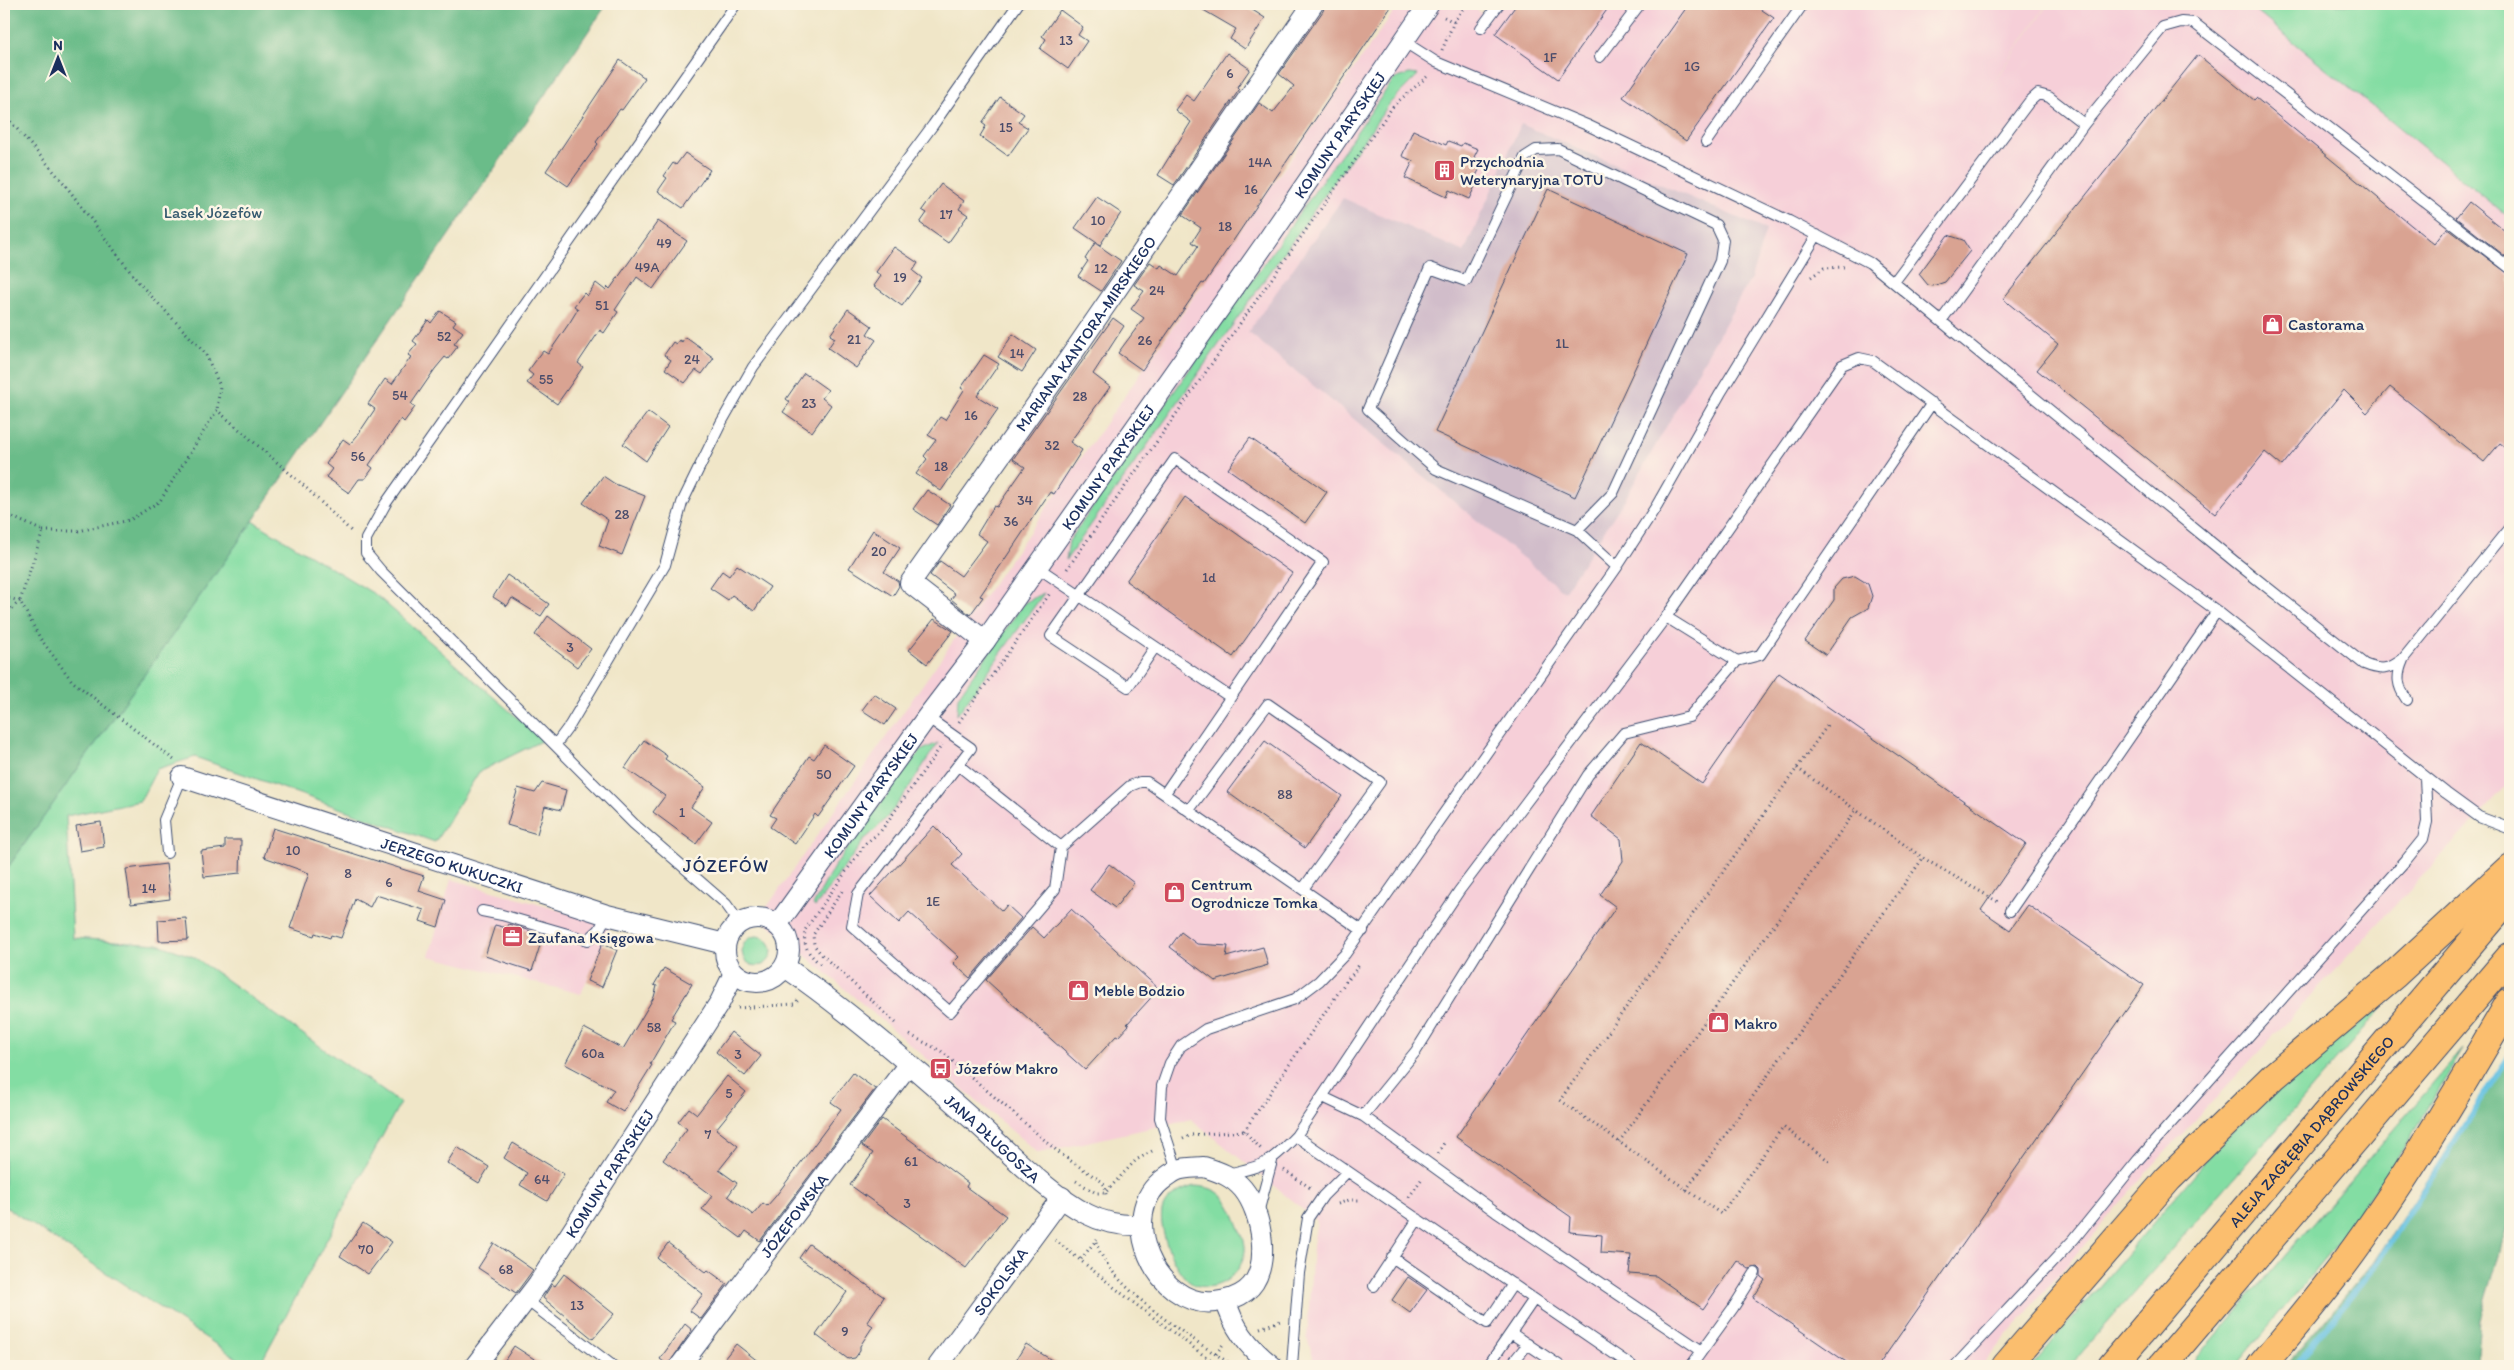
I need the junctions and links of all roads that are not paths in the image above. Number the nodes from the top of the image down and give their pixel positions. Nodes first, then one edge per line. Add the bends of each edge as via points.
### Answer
1 (736, 4) edge
2 (1018, 4) edge
3 (1313, 4) edge
4 (1498, 4) edge
5 (1640, 4) edge
6 (1804, 4) edge
7 (1434, 9) edge
8 (1481, 28) dead end
9 (1404, 41) junction
10 (1600, 57) dead end
11 (2084, 124) junction
12 (1706, 142) dead end
13 (1817, 235) junction
14 (2510, 268) edge
15 (1894, 282) junction
16 (1941, 321) junction
17 (1932, 403) junction
18 (2510, 527) edge
19 (1577, 530) junction
20 (1037, 567) junction
21 (1617, 567) junction
22 (1080, 596) junction
23 (2217, 611) junction
24 (1666, 617) junction
25 (985, 641) junction
26 (1155, 647) junction
27 (2403, 659) junction
28 (1737, 662) junction
29 (1230, 697) junction
30 (2407, 700) dead end
31 (927, 717) junction
32 (556, 744) junction
33 (958, 765) junction
34 (182, 777) joint
35 (2425, 777) junction
36 (1165, 793) junction
37 (1189, 810) junction
38 (2510, 826) edge
39 (1061, 847) junction
40 (167, 853) dead end
41 (2510, 868) edge
42 (1303, 889) junction
43 (2510, 897) edge
44 (482, 911) dead end
45 (2010, 911) road end
46 (607, 916) junction
47 (739, 922) junction
48 (777, 925) junction
49 (1363, 930) junction
50 (725, 944) junction
51 (2510, 957) edge
52 (785, 967) junction
53 (734, 973) junction
54 (2510, 1002) edge
55 (908, 1065) junction
56 (1323, 1097) junction
57 (1363, 1116) junction
58 (1296, 1136) junction
59 (1272, 1161) junction
60 (1177, 1170) junction
61 (1347, 1172) junction
62 (1227, 1174) junction
63 (1062, 1197) junction
64 (1258, 1216) junction
65 (1418, 1219) junction
66 (1142, 1225) junction
67 (1392, 1257) junction
68 (1755, 1273) dead end
69 (1513, 1284) junction
70 (1374, 1286) dead end
71 (526, 1299) junction
72 (1534, 1299) junction
73 (1226, 1301) junction
74 (1511, 1333) junction
75 (1528, 1344) junction
76 (1702, 1351) junction
77 (475, 1366) edge
78 (613, 1366) edge
79 (680, 1366) edge
80 (938, 1366) edge
81 (1272, 1366) edge
82 (1292, 1366) edge
83 (1488, 1366) edge
84 (1510, 1366) edge
85 (1560, 1366) edge
86 (1632, 1366) edge
87 (1691, 1366) edge
88 (1955, 1366) edge
89 (2006, 1366) edge
90 (2112, 1366) edge
91 (2162, 1366) edge
92 (2261, 1366) edge

1 - 32 lane via 386,503 366,539 366,553 382,571
2 - 32 lane via 753,368 721,423 682,503 665,565
3 - 25 street, MARIANA KANTORA-MIRSKIEGO via 910,584
4 - 8 lane
5 - 10 lane
6 - 12 lane
7 - 9 street, KOMUNY PARYSKIEJ
9 - 13 lane via 1436,62 1587,125
9 - 20 street, KOMUNY PARYSKIEJ
11 - 14 lane via 2163,27 2181,22 2194,23
11 - 15 lane via 2049,97 2038,94
11 - 16 lane
13 - 15 lane via 1870,263
13 - 21 lane
15 - 16 lane
16 - 27 lane via 2364,664 2376,669 2391,669
17 - 23 lane
17 - 24 lane via 1873,361 1859,358 1842,365
17 - 28 lane via 1760,655
18 - 27 lane
19 - 19 lane via 1436,469 1368,408 1430,268 1466,281 1525,157 1536,150 1558,149 1716,225 1723,240 1720,261 1613,493
19 - 21 lane
20 - 22 lane
20 - 25 street, KOMUNY PARYSKIEJ
21 - 49 lane
22 - 26 lane
22 - 26 lane via 1051,636 1128,688
22 - 29 lane via 1175,459 1323,562
23 - 35 lane
23 - 45 lane
24 - 28 lane
24 - 56 lane via 1459,890
25 - 31 street, KOMUNY PARYSKIEJ
26 - 29 lane
27 - 30 lane via 2397,679
28 - 57 lane via 1689,717 1624,734 1588,775 1416,1051
29 - 36 lane
31 - 33 lane via 971,748
31 - 48 street, KOMUNY PARYSKIEJ
32 - 47 lane via 634,824 726,904
33 - 39 lane
33 - 39 lane via 858,894 852,926 950,1012 1055,889
34 - 40 lane via 164,820
34 - 46 street, JERZEGO KUKUCZKI
35 - 38 lane via 2480,818
35 - 88 lane via 2427,822 2423,839 2138,1160 2074,1239
36 - 37 lane
36 - 39 lane via 1147,782 1130,786
37 - 42 lane
37 - 42 lane via 1268,704 1380,782
41 - 89 main road via 2395,974 2274,1076 2168,1179
42 - 49 lane
43 - 90 main road, ALEJA ZAGŁĘBIA DĄBROWSKIEGO
44 - 46 lane via 588,940
46 - 50 street, JERZEGO KUKUCZKI
47 - 48 street via 759,918
47 - 50 street via 732,928
48 - 52 street via 784,932 790,949
49 - 60 lane via 1319,981 1295,999 1206,1029 1181,1046 1170,1063 1162,1086 1160,1118
50 - 53 street via 726,959
51 - 91 main road
52 - 53 street via 760,982 750,982
52 - 55 street, JANA DŁUGOSZA
53 - 71 street, KOMUNY PARYSKIEJ via 720,1002
54 - 92 main road via 2409,1170 2364,1237
55 - 63 street, JANA DŁUGOSZA
55 - 79 street, JÓZEFOWSKA
56 - 57 lane
56 - 58 lane
57 - 76 lane via 1496,1212
58 - 59 lane
58 - 61 lane
59 - 62 lane
59 - 64 lane
60 - 62 street via 1204,1167
60 - 66 street via 1150,1192 1144,1205
61 - 65 lane
61 - 82 lane via 1323,1196 1308,1218 1298,1282
62 - 64 street via 1243,1188
63 - 66 street, JANA DŁUGOSZA via 1087,1214 1106,1221 1126,1226
63 - 80 street, SOKOLSKA
64 - 73 street via 1263,1257 1257,1274 1247,1290
65 - 67 lane
65 - 69 lane
66 - 73 street via 1144,1242 1157,1273 1176,1294 1201,1304
67 - 69 lane via 1487,1323
67 - 70 lane
68 - 76 lane
69 - 72 lane
71 - 77 street, KOMUNY PARYSKIEJ
71 - 78 lane
72 - 74 lane
72 - 86 lane
73 - 81 street via 1236,1328
74 - 75 lane
74 - 83 lane
75 - 84 lane
75 - 85 lane
76 - 87 lane

